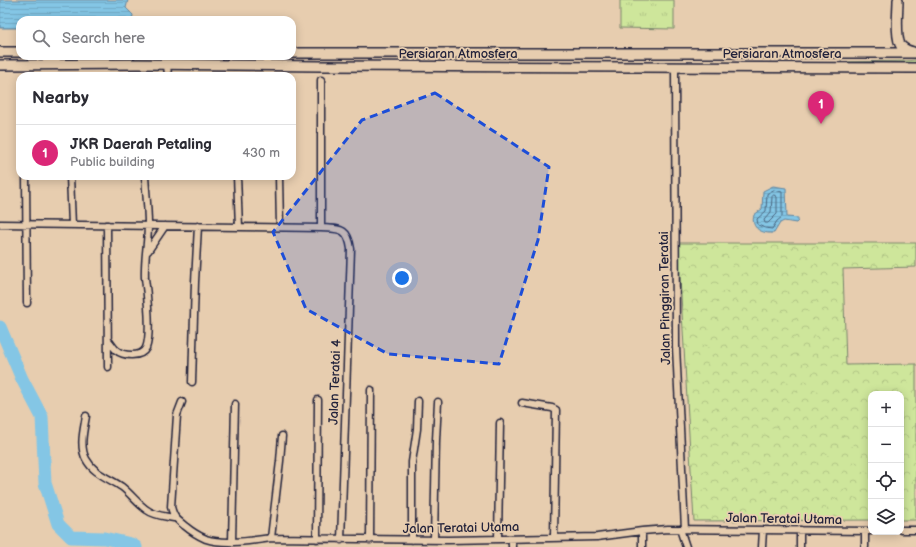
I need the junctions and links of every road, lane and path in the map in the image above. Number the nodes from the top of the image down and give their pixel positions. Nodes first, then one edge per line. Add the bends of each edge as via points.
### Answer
1 (898, 0) edge
2 (898, 38) junction
3 (0, 52) edge
4 (16, 52) edge
5 (296, 53) edge
6 (881, 53) junction
7 (916, 53) edge
8 (828, 60) junction
9 (167, 64) junction
10 (0, 65) edge
11 (675, 67) junction
12 (916, 68) edge
13 (168, 72) edge
14 (321, 80) dead end
15 (26, 180) edge
16 (70, 180) edge
17 (145, 180) edge
18 (237, 180) edge
19 (279, 180) edge
20 (0, 224) edge
21 (28, 224) junction
22 (72, 225) junction
23 (107, 225) junction
24 (148, 226) junction
25 (164, 226) junction
26 (198, 226) junction
27 (239, 227) junction
28 (280, 227) junction
29 (321, 228) junction
30 (147, 252) junction
31 (27, 303) dead end
32 (108, 340) junction
33 (108, 367) dead end
34 (192, 382) dead end
35 (371, 390) dead end
36 (318, 400) dead end
37 (418, 401) dead end
38 (182, 402) dead end
39 (438, 402) dead end
40 (522, 403) dead end
41 (235, 404) dead end
42 (86, 416) dead end
43 (500, 423) dead end
44 (282, 436) dead end
45 (174, 518) junction
46 (683, 529) junction
47 (763, 530) junction
48 (800, 530) junction
49 (904, 530) edge
50 (916, 530) edge
51 (642, 531) junction
52 (868, 531) edge
53 (554, 537) junction
54 (271, 538) junction
55 (316, 539) junction
56 (498, 539) junction
57 (512, 539) junction
58 (412, 540) junction
59 (434, 540) junction
60 (232, 542) junction
61 (346, 542) edge
62 (366, 542) edge
63 (401, 544) edge
64 (448, 544) edge
65 (512, 547) edge
66 (642, 547) edge
67 (686, 547) edge
68 (762, 547) edge
69 (800, 547) edge
70 (865, 547) edge

1 - 2 street
2 - 6 street via 889,50
2 - 7 street via 907,51
3 - 4 street
5 - 8 street, Persiaran Atmosfera via 817,53
6 - 7 street, Persiaran Atmosfera
6 - 8 street, Persiaran Atmosfera
8 - 11 street, Persiaran Atmosfera via 818,67
8 - 12 street, Persiaran Atmosfera
9 - 10 street, Persiaran Atmosfera
9 - 11 street, Persiaran Atmosfera
9 - 13 street
11 - 46 street, Jalan Pinggiran Teratai via 676,347
14 - 29 street
15 - 21 street
16 - 22 street
17 - 24 street
18 - 27 street
19 - 28 street
20 - 21 street
21 - 22 street
21 - 31 street
22 - 23 street
23 - 24 street
23 - 32 street
24 - 25 street
24 - 30 street
25 - 26 street
25 - 30 street
26 - 27 street
26 - 34 street
27 - 28 street
28 - 29 street
29 - 61 street, Jalan Teratai 4 via 345,231 351,249
30 - 32 street via 145,276 148,341 145,350 140,354 123,354
32 - 33 street
35 - 62 street
36 - 55 street
37 - 58 street via 412,462
38 - 45 street via 177,415 171,494
39 - 59 street
40 - 53 street via 552,408 556,412
41 - 60 street
42 - 45 street via 83,449 95,471 121,487 147,510 159,516
43 - 56 street
44 - 54 street
45 - 60 street, Jalan Teratai Utama via 207,539
46 - 47 street, Jalan Teratai Utama
46 - 51 street, Jalan Teratai Utama
46 - 67 street, Jalan Pinggiran Teratai
47 - 48 street, Jalan Teratai Utama
47 - 68 street
48 - 52 street, Jalan Teratai Utama
48 - 69 street
49 - 50 street
51 - 53 street, Jalan Teratai Utama via 597,537
51 - 66 street
52 - 70 street
53 - 57 street, Jalan Teratai Utama
54 - 55 street, Jalan Teratai Utama
54 - 60 street, Jalan Teratai Utama
55 - 61 street, Jalan Teratai Utama
56 - 57 street, Jalan Teratai Utama
56 - 64 street, Jalan Teratai Utama
57 - 65 street
58 - 59 street, Jalan Teratai Utama
58 - 63 street, Jalan Teratai Utama
59 - 64 street, Jalan Teratai Utama
61 - 62 street, Jalan Teratai Utama
62 - 63 street, Jalan Teratai Utama

